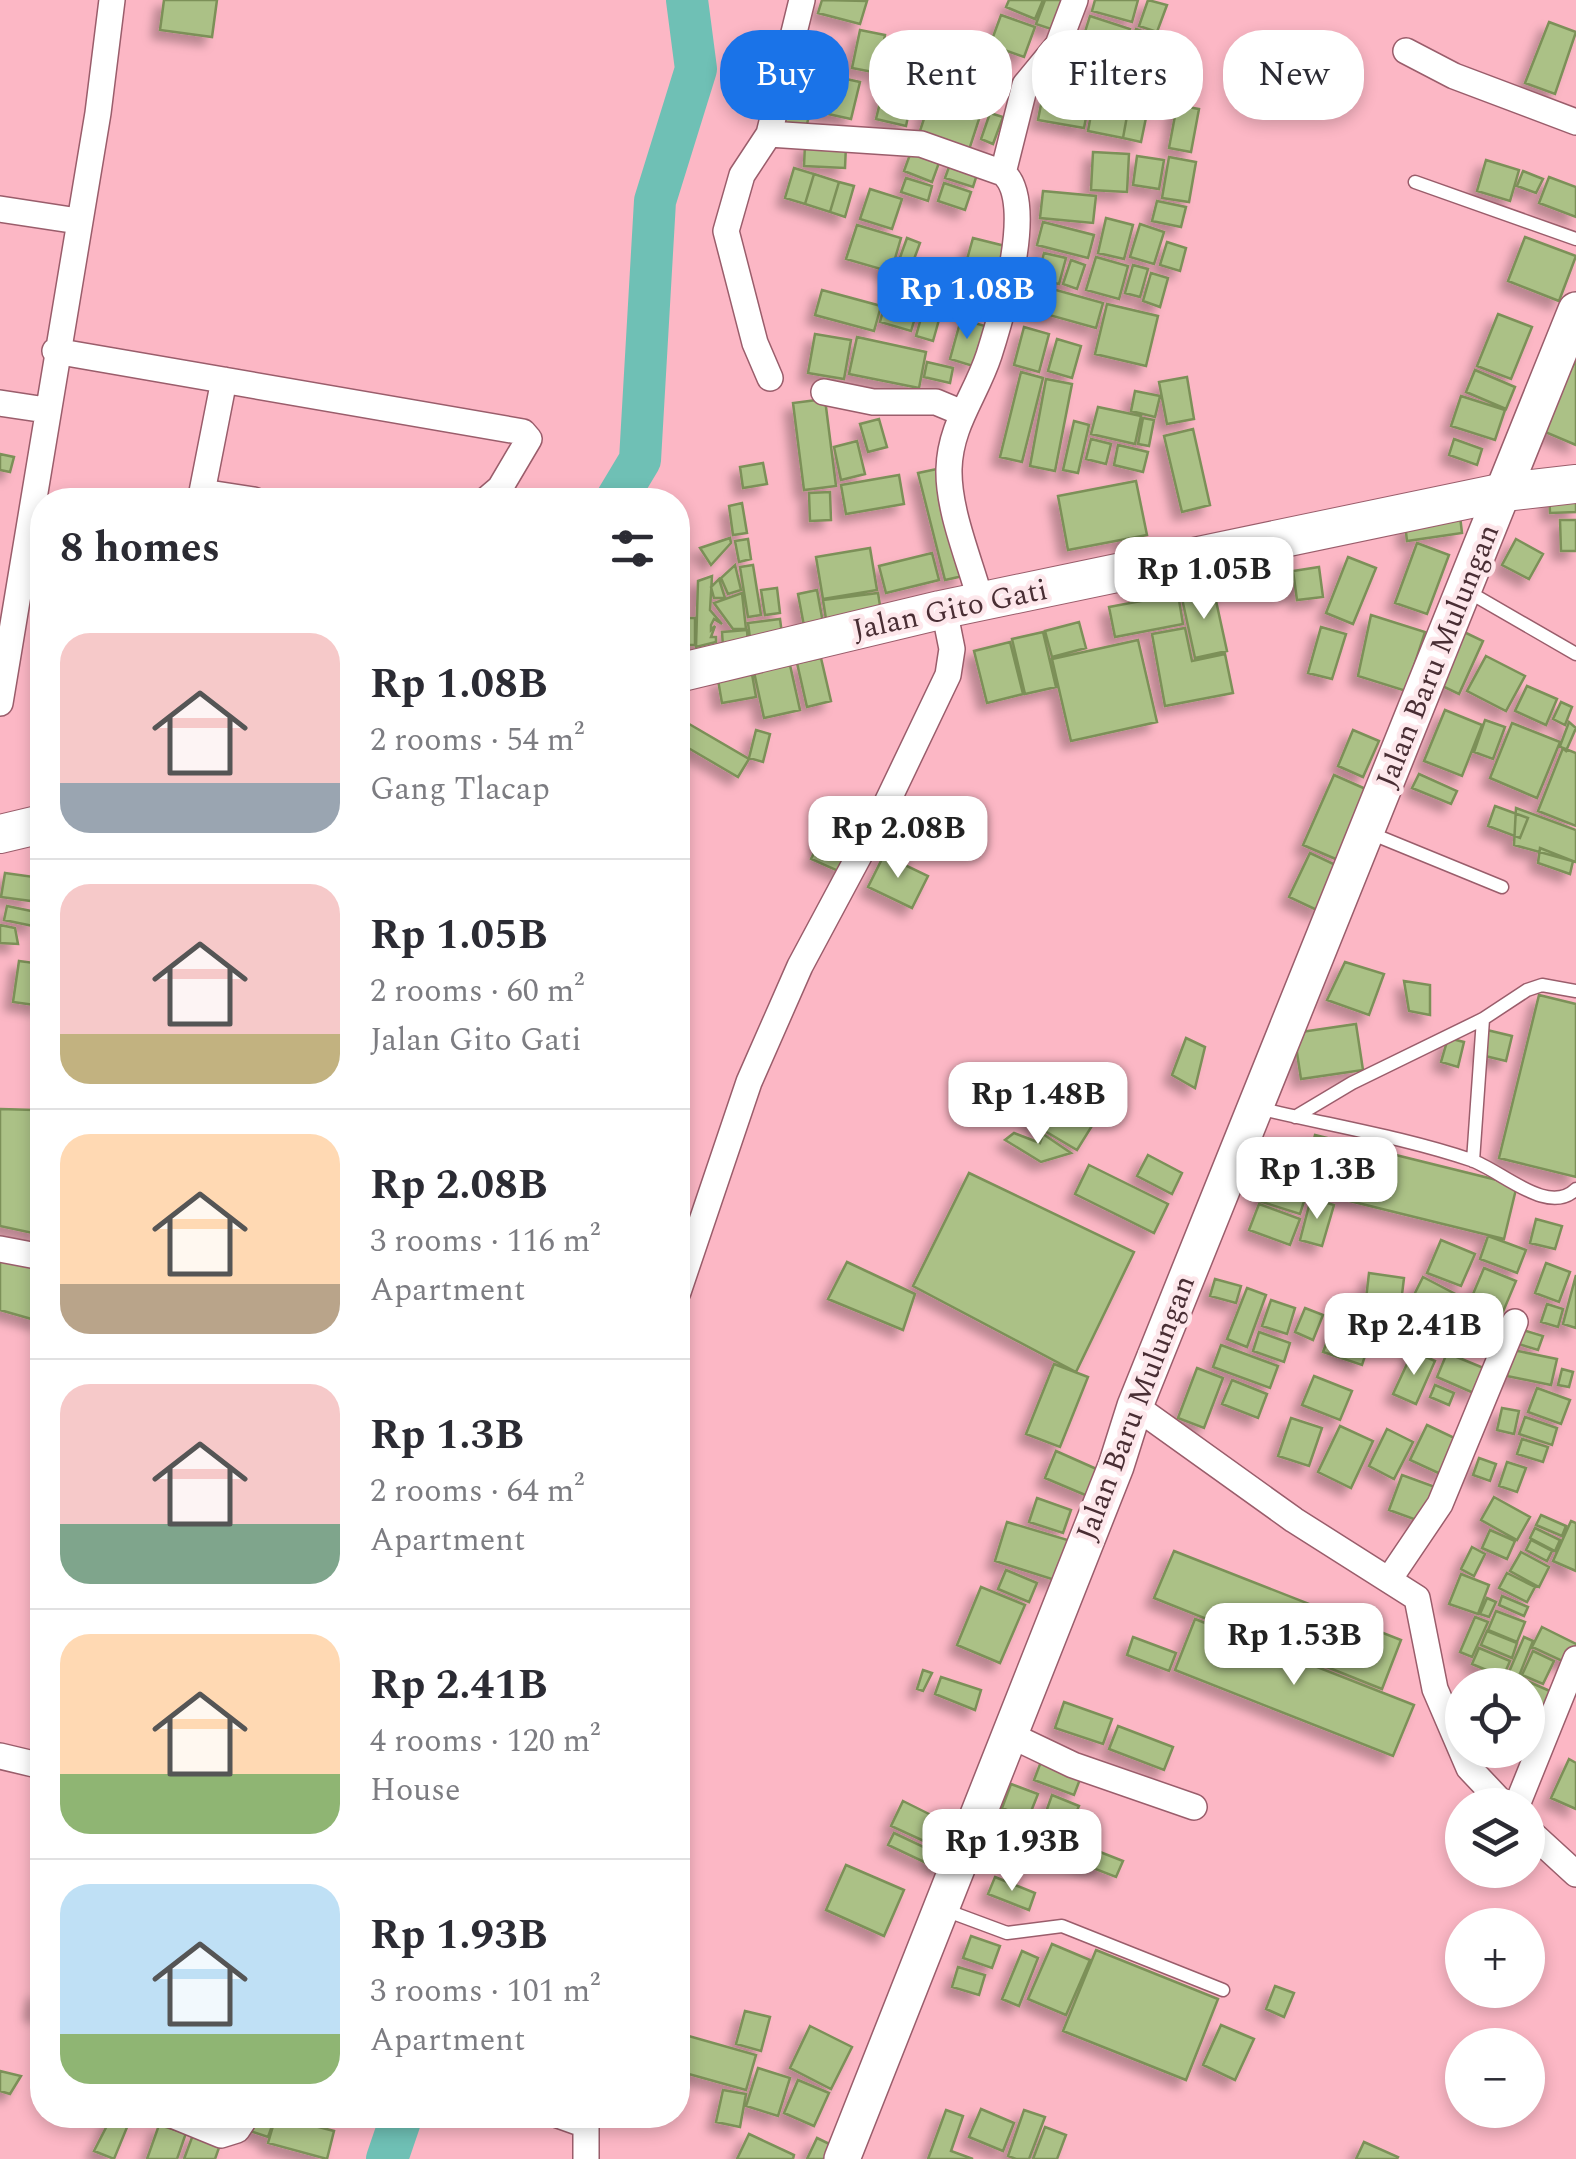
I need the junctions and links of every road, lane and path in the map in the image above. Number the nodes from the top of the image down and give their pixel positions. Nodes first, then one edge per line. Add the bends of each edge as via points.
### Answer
1 (112, 0) edge
2 (802, 0) edge
3 (1075, 0) edge
4 (1406, 52) dead end
5 (1576, 122) edge
6 (769, 134) junction
7 (1003, 173) junction
8 (1415, 182) dead end
9 (0, 209) edge
10 (78, 221) junction
11 (1576, 239) edge
12 (1576, 310) edge
13 (55, 351) junction
14 (770, 378) dead end
15 (224, 380) junction
16 (824, 392) dead end
17 (0, 403) edge
18 (46, 410) junction
19 (960, 412) junction
20 (1576, 484) edge
21 (32, 488) edge
22 (203, 488) edge
23 (500, 488) edge
24 (1504, 492) junction
25 (30, 499) edge
26 (1465, 590) junction
27 (963, 606) junction
28 (3, 650) edge
29 (1576, 654) edge
30 (690, 670) edge
31 (0, 702) edge
32 (30, 827) edge
33 (1367, 831) junction
34 (0, 834) edge
35 (1502, 887) dead end
36 (1576, 991) edge
37 (1483, 1019) junction
38 (1255, 1107) junction
39 (1295, 1117) junction
40 (1473, 1161) junction
41 (1576, 1189) edge
42 (0, 1249) edge
43 (30, 1255) edge
44 (690, 1257) edge
45 (1516, 1322) dead end
46 (1134, 1406) junction
47 (1390, 1578) junction
48 (1576, 1659) edge
49 (1568, 1703) edge
50 (1006, 1733) junction
51 (0, 1756) edge
52 (30, 1763) edge
53 (1488, 1788) edge
54 (1526, 1788) edge
55 (1194, 1808) dead end
56 (1545, 1846) edge
57 (1576, 1874) edge
58 (943, 1909) junction
59 (1223, 1990) dead end
60 (204, 2128) edge
61 (238, 2128) edge
62 (586, 2128) edge
63 (583, 2156) edge
64 (842, 2159) edge

1 - 10 street
2 - 6 street
3 - 7 street via 1058,46 1025,85
4 - 5 street
6 - 7 street via 905,141
6 - 14 street via 742,175 726,231
7 - 19 street via 1017,196 1014,252 988,356
8 - 11 lane
9 - 10 street
10 - 13 street
12 - 24 main road, Jalan Baru Mulungan
13 - 15 street
13 - 18 street
15 - 22 street
15 - 23 street via 523,432 529,440
16 - 19 street via 873,402 936,402
17 - 18 street
18 - 21 street
19 - 27 street via 948,472
20 - 24 main road, Jalan Gito Gati
24 - 26 main road, Jalan Baru Mulungan
24 - 27 main road, Jalan Gito Gati
25 - 28 street
26 - 29 lane
26 - 33 main road, Jalan Baru Mulungan
27 - 30 main road, Jalan Gito Gati
27 - 44 street via 948,675 800,966 750,1082
28 - 31 street
32 - 34 main road
33 - 35 lane
33 - 38 main road, Jalan Baru Mulungan
36 - 37 lane via 1542,984
37 - 39 lane
37 - 40 lane
38 - 39 lane
38 - 46 main road, Jalan Baru Mulungan
39 - 40 lane
40 - 41 lane via 1550,1200
42 - 43 street
45 - 47 street via 1440,1504
46 - 47 street via 1294,1520
46 - 50 main road, Jalan Baru Mulungan via 1116,1466
47 - 53 street via 1418,1598 1435,1688 1469,1768
48 - 49 street
49 - 54 street
50 - 55 street via 1073,1766
50 - 58 main road, Jalan Baru Mulungan
51 - 52 street
56 - 57 street
58 - 59 lane via 1007,1933 1062,1926
58 - 64 main road, Jalan Baru Mulungan
60 - 61 street via 221,2135
62 - 63 street

